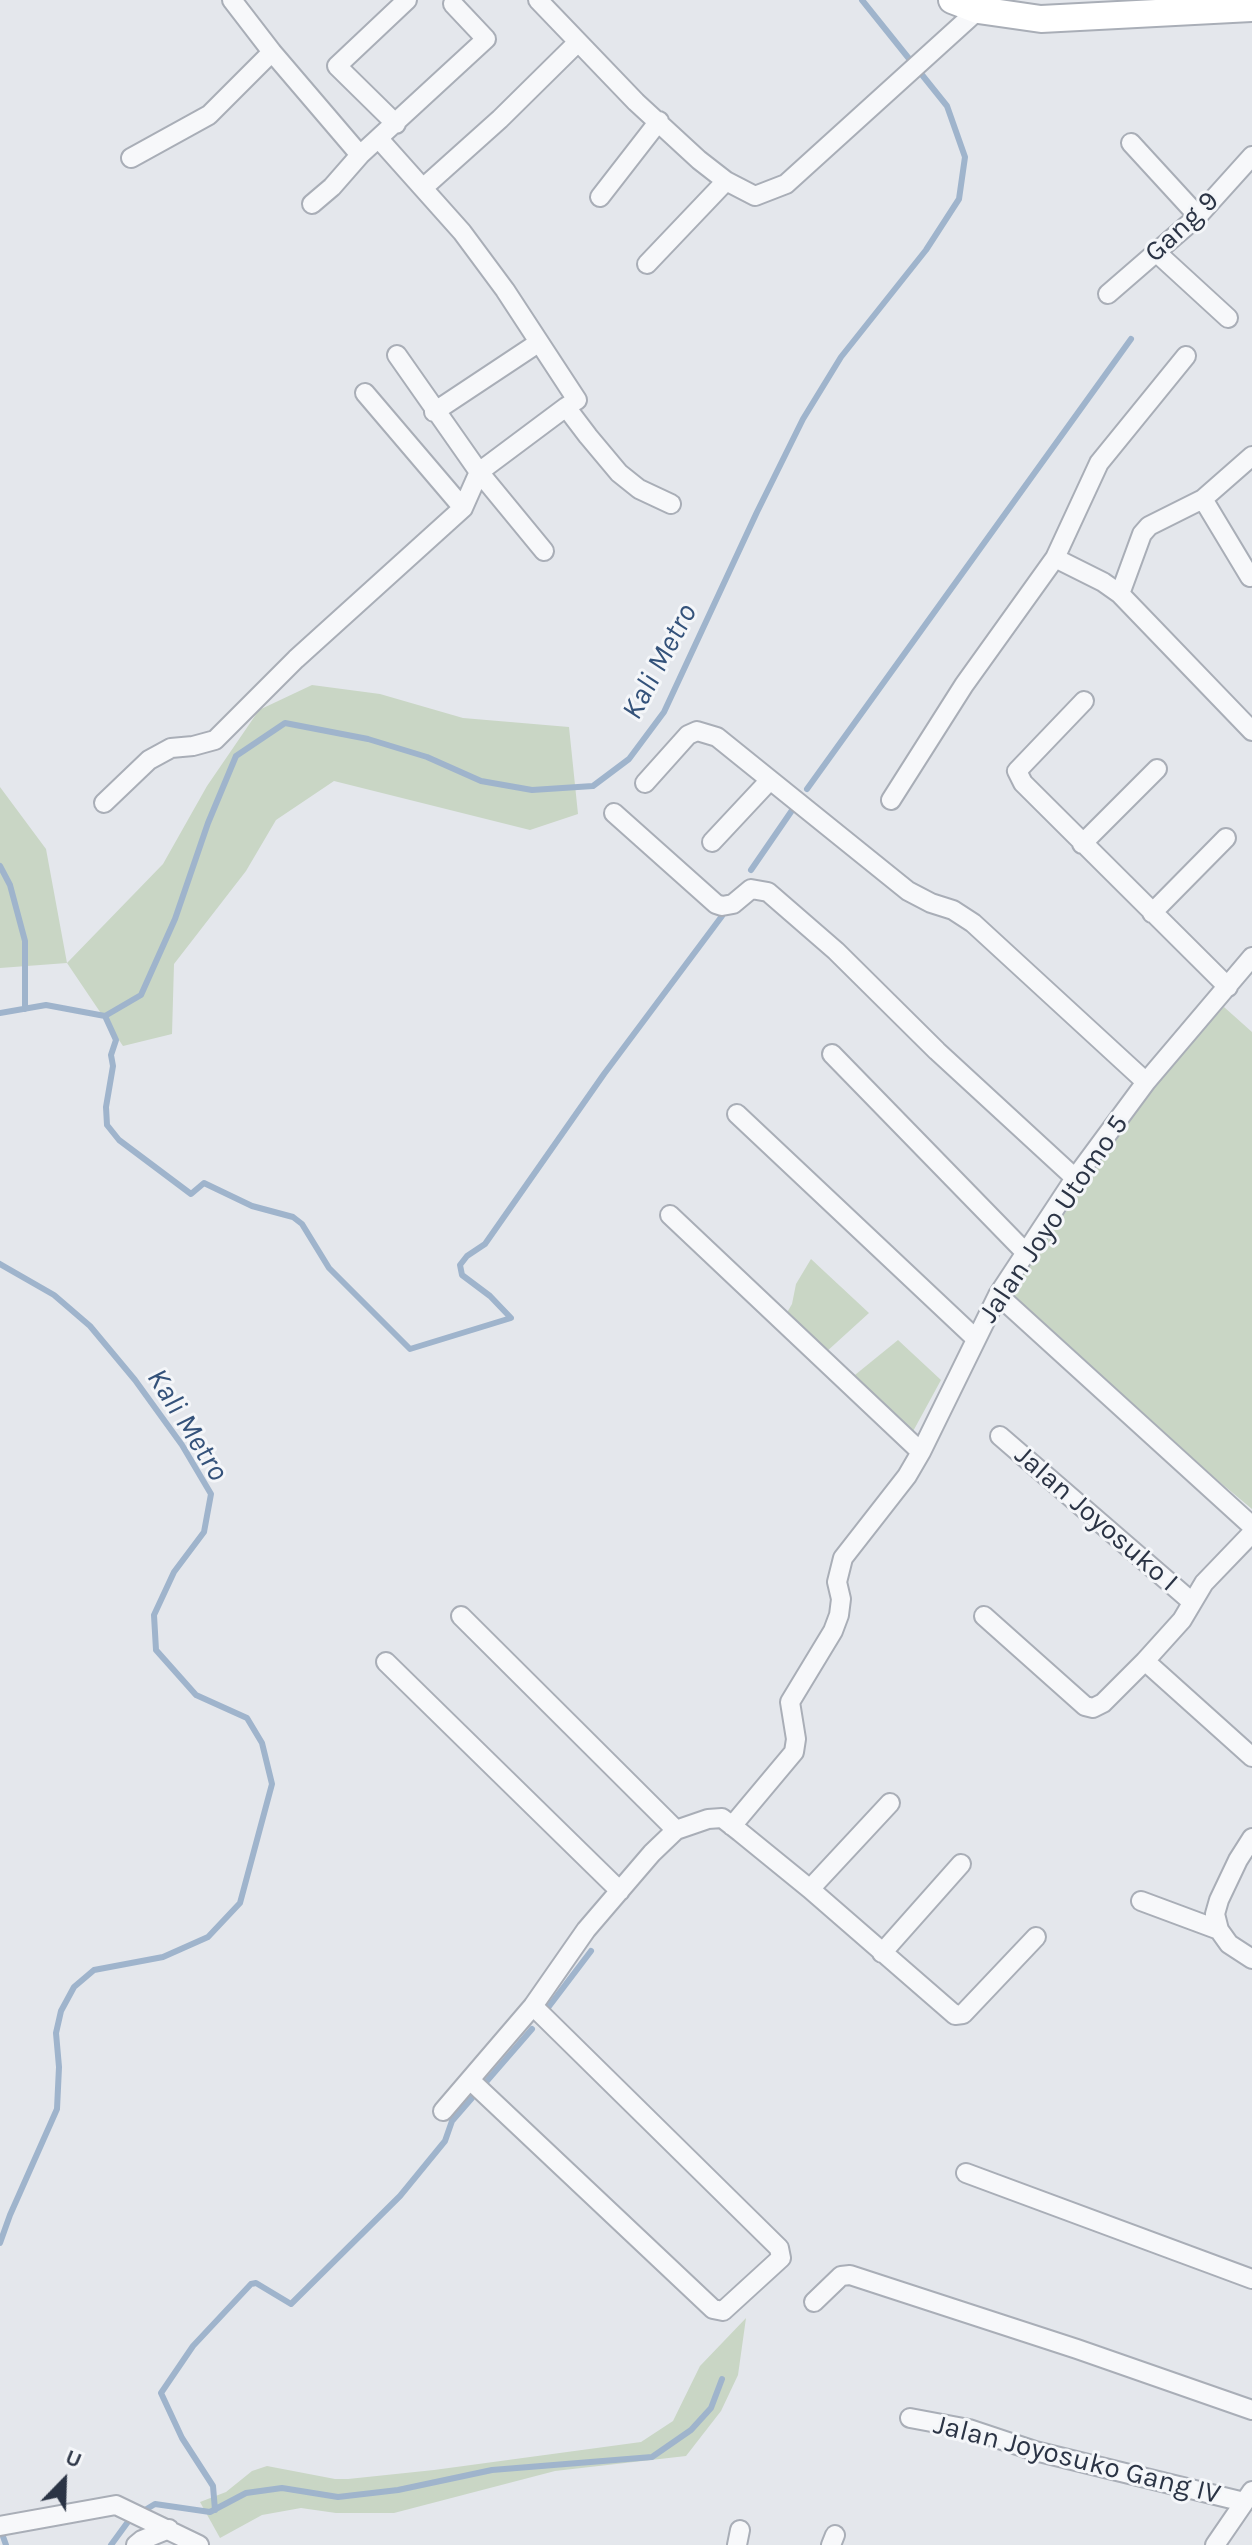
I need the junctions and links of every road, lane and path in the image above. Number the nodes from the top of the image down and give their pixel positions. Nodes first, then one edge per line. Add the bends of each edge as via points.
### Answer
1 (232, 0) edge
2 (407, 0) edge
3 (538, 0) edge
4 (952, 0) edge
5 (453, 1) edge
6 (1252, 8) edge
7 (1042, 9) edge
8 (978, 10) junction
9 (577, 43) junction
10 (272, 52) junction
11 (659, 121) junction
12 (396, 124) junction
13 (379, 139) junction
14 (1131, 143) dead end
15 (360, 155) junction
16 (131, 158) dead end
17 (1248, 170) edge
18 (726, 181) junction
19 (423, 188) junction
20 (600, 197) dead end
21 (312, 204) dead end
22 (1198, 216) junction
23 (1156, 252) junction
24 (647, 264) dead end
25 (1108, 294) dead end
26 (1228, 318) dead end
27 (538, 343) junction
28 (397, 355) dead end
29 (1186, 356) dead end
30 (365, 393) dead end
31 (566, 407) junction
32 (434, 412) junction
33 (1252, 456) edge
34 (479, 472) junction
35 (1203, 499) junction
36 (671, 504) dead end
37 (463, 508) junction
38 (544, 551) dead end
39 (1055, 558) junction
40 (1250, 577) dead end
41 (1120, 594) junction
42 (1084, 701) dead end
43 (1248, 718) edge
44 (1157, 769) dead end
45 (770, 780) junction
46 (645, 783) dead end
47 (891, 800) dead end
48 (104, 803) dead end
49 (614, 813) dead end
50 (1226, 838) dead end
51 (712, 842) dead end
52 (1082, 844) junction
53 (1152, 913) junction
54 (1252, 957) edge
55 (1228, 987) junction
56 (832, 1054) dead end
57 (1146, 1082) junction
58 (737, 1114) dead end
59 (1075, 1178) junction
60 (670, 1215) dead end
61 (1025, 1252) junction
62 (1005, 1301) junction
63 (975, 1338) junction
64 (1000, 1436) dead end
65 (921, 1452) junction
66 (1252, 1526) edge
67 (1252, 1533) edge
68 (1192, 1602) junction
69 (461, 1616) dead end
70 (984, 1616) dead end
71 (1145, 1661) junction
72 (386, 1662) dead end
73 (1252, 1757) edge
74 (890, 1803) dead end
75 (732, 1826) junction
76 (676, 1830) junction
77 (1252, 1838) edge
78 (961, 1864) dead end
79 (810, 1889) junction
80 (620, 1891) junction
81 (1141, 1901) dead end
82 (1219, 1930) junction
83 (1036, 1937) dead end
84 (882, 1953) junction
85 (1252, 1959) edge
86 (533, 2006) junction
87 (470, 2080) junction
88 (443, 2111) dead end
89 (966, 2173) dead end
90 (1252, 2279) edge
91 (814, 2302) dead end
92 (1252, 2410) edge
93 (910, 2418) dead end
94 (1248, 2497) edge
95 (0, 2526) edge
96 (163, 2526) junction
97 (136, 2545) edge
98 (199, 2545) edge
99 (1215, 2545) edge

1 - 10 street
2 - 12 street via 337,66
3 - 9 street
4 - 8 main road
5 - 12 street via 486,39
6 - 7 main road
7 - 8 main road
8 - 18 street via 786,184 755,196
9 - 11 street
9 - 19 street
10 - 15 street
10 - 16 street via 209,115
11 - 18 street
11 - 20 street
12 - 13 street
13 - 15 street
13 - 19 street
14 - 22 street
15 - 21 street
17 - 22 street, Gang 9
18 - 24 street
19 - 27 street via 505,290
22 - 23 street, Gang 9
23 - 25 street, Gang 9
23 - 26 street
27 - 31 street via 577,400
27 - 32 street
28 - 32 street
29 - 39 street via 1099,463
30 - 37 street
31 - 34 street
31 - 36 street via 619,473
32 - 34 street
33 - 35 street
34 - 37 street
34 - 38 street
35 - 40 street
35 - 41 street via 1142,534
37 - 48 street via 215,740 171,748 149,760
39 - 41 street
39 - 47 street via 964,685
41 - 43 street
42 - 52 street via 1017,771
44 - 52 street
45 - 46 street via 717,737 697,731
45 - 51 street
45 - 57 street via 908,891 973,923
49 - 59 street via 716,904 733,904 751,889 768,892
50 - 53 street
52 - 53 street
53 - 55 street
54 - 55 street, Jalan Joyo Utomo 5
55 - 57 street, Jalan Joyo Utomo 5
56 - 61 street
57 - 59 street, Jalan Joyo Utomo 5
58 - 63 street
59 - 61 street, Jalan Joyo Utomo 5
60 - 65 street
61 - 62 street, Jalan Joyo Utomo 5
62 - 63 street, Jalan Joyo Utomo 5
62 - 66 street
63 - 65 street, Jalan Joyo Utomo 5
64 - 68 street, Jalan Joyosuko I
65 - 75 street, Jalan Joyo Utomo 5 via 843,1558 833,1631 790,1702 797,1746
67 - 68 street
68 - 71 street
69 - 76 street
70 - 71 street via 1085,1706 1103,1703
71 - 73 street
72 - 80 street
74 - 79 street
75 - 76 street via 722,1818
75 - 79 street
76 - 80 street
77 - 82 street via 1219,1900
78 - 84 street
79 - 84 street
80 - 86 street
81 - 82 street
82 - 85 street
83 - 84 street via 959,2016
86 - 87 street
86 - 87 street via 779,2248 781,2258 723,2311 713,2309
87 - 88 street
89 - 90 street
91 - 92 street via 841,2276 850,2275
93 - 94 street, Jalan Joyosuko Gang IV
94 - 99 street
95 - 96 street via 108,2504
96 - 97 street
96 - 98 street

